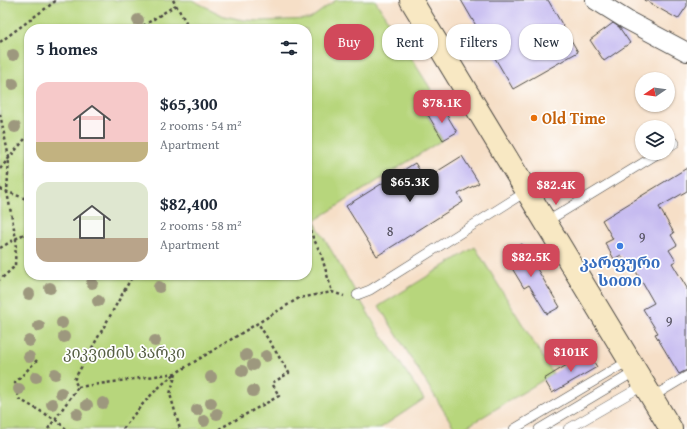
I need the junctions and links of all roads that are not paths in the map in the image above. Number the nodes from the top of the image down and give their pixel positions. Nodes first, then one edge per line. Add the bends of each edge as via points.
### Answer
1 (411, 0) edge
2 (595, 0) edge
3 (687, 52) edge
4 (648, 160) edge
5 (527, 191) junction
6 (546, 222) junction
7 (357, 295) dead end
8 (687, 376) edge
9 (641, 378) junction
10 (514, 429) edge
11 (539, 429) edge
12 (568, 429) edge
13 (671, 429) edge

1 - 5 street
2 - 3 street
4 - 6 lane
5 - 6 street
5 - 7 lane via 370,290
6 - 9 street
8 - 9 lane
9 - 10 lane
9 - 11 lane
9 - 12 lane
9 - 13 street

